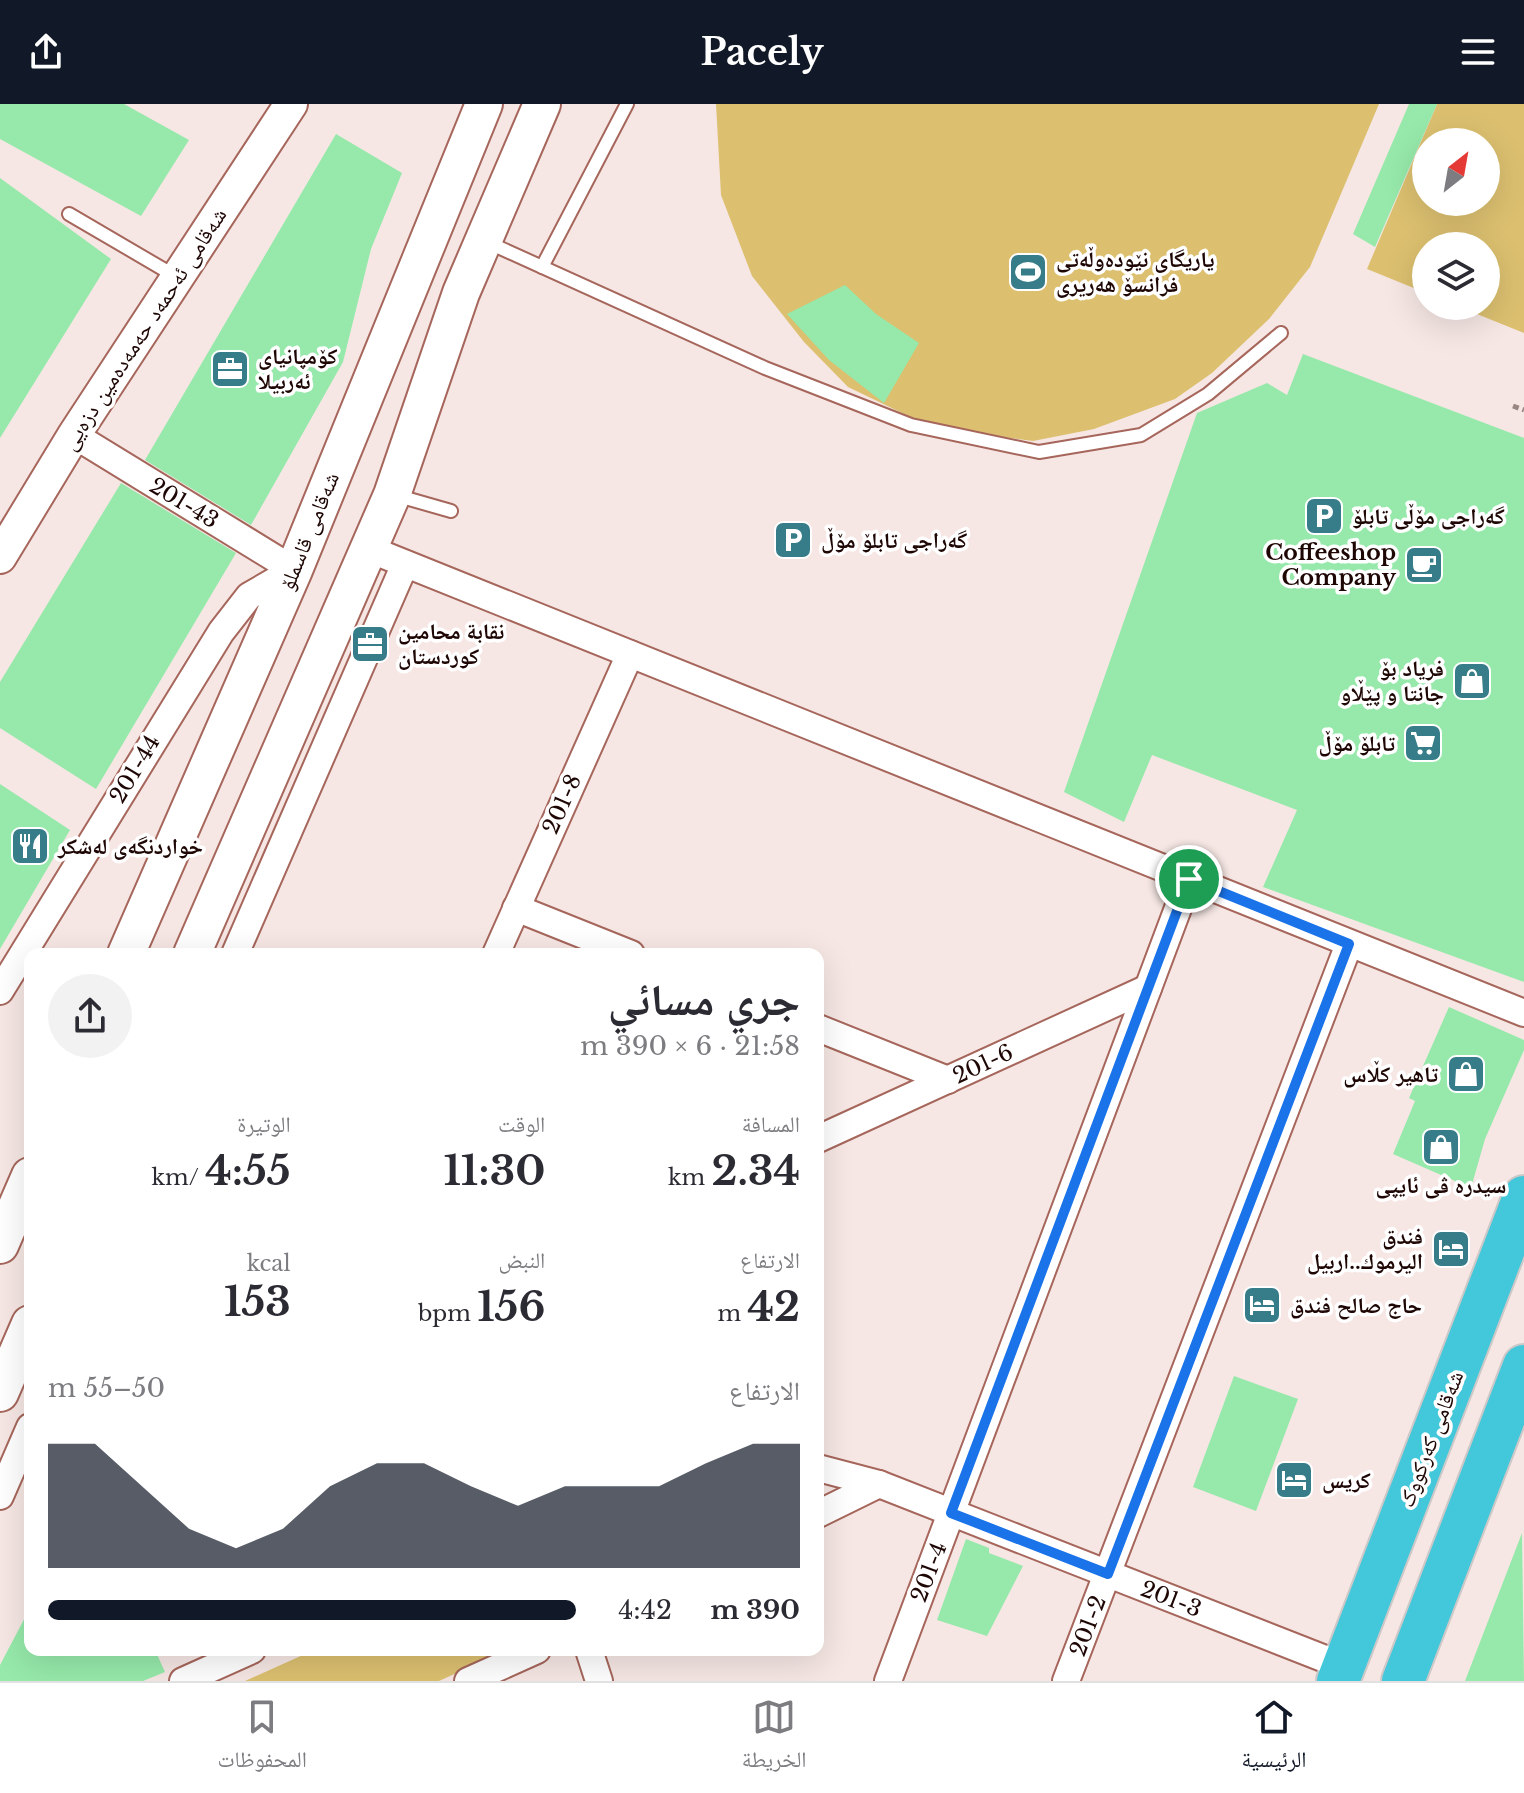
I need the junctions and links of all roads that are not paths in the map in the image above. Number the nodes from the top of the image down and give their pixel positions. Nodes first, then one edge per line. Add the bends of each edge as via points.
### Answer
1 (291, 104) edge
2 (484, 104) edge
3 (542, 104) edge
4 (627, 104) edge
5 (69, 214) dead end
6 (484, 240) junction
7 (542, 267) junction
8 (177, 278) junction
9 (1281, 333) dead end
10 (74, 435) junction
11 (392, 495) junction
12 (451, 511) dead end
13 (369, 549) junction
14 (0, 557) edge
15 (405, 564) junction
16 (294, 570) junction
17 (630, 654) junction
18 (1189, 879) junction
19 (516, 908) junction
20 (1349, 944) junction
21 (26, 948) edge
22 (129, 948) edge
23 (195, 948) edge
24 (238, 948) edge
25 (499, 948) edge
26 (616, 948) edge
27 (24, 952) edge
28 (1148, 988) junction
29 (0, 991) edge
30 (1524, 1013) edge
31 (824, 1030) edge
32 (948, 1080) junction
33 (824, 1136) edge
34 (24, 1190) edge
35 (1524, 1197) edge
36 (0, 1245) edge
37 (24, 1338) edge
38 (1524, 1366) edge
39 (0, 1393) edge
40 (24, 1441) edge
41 (824, 1470) edge
42 (879, 1484) junction
43 (0, 1496) edge
44 (824, 1511) edge
45 (951, 1513) junction
46 (1108, 1574) junction
47 (239, 1656) edge
48 (524, 1656) edge
49 (591, 1656) edge
50 (1340, 1674) edge
51 (183, 1681) edge
52 (468, 1681) edge
53 (599, 1681) edge
54 (888, 1681) edge
55 (1066, 1681) edge
56 (1403, 1681) edge

1 - 8 street, شەقامی ئەحمەد حەمەدەمین دزەیی
2 - 16 main road, شەقامی قاسملۆ
3 - 6 main road
4 - 7 lane
5 - 8 lane
6 - 7 lane
6 - 11 main road
7 - 9 lane via 765,368 911,425 1039,452 1141,435 1208,394
8 - 10 street, شەقامی ئەحمەد حەمەدەمین دزەیی
10 - 14 street, شەقامی ئەحمەد حەمەدەمین دزەیی
10 - 16 street, 201-43
11 - 12 lane
11 - 13 main road
13 - 15 street
13 - 23 main road
15 - 17 street
15 - 24 street
16 - 21 street, 201-44 via 249,596 221,632
16 - 22 main road, شەقامی قاسملۆ
17 - 18 street
17 - 19 street, 201-8
18 - 20 street
18 - 28 street, 201-4
19 - 25 street, 201-8
19 - 26 street
20 - 30 street
20 - 46 street, 201-2
27 - 29 street, 201-44
28 - 32 street, 201-6
28 - 45 street, 201-4
31 - 32 street
32 - 33 street, 201-6
34 - 36 main road
35 - 50 highway, شەقامی کەرکووک
37 - 39 main road
38 - 56 highway
40 - 43 street
41 - 42 street, 201-3
42 - 44 street
42 - 45 street, 201-3
45 - 46 street, 201-3
45 - 54 street, 201-4
46 - 50 street, 201-3
46 - 55 street, 201-2
47 - 51 street
48 - 52 street
49 - 53 street

